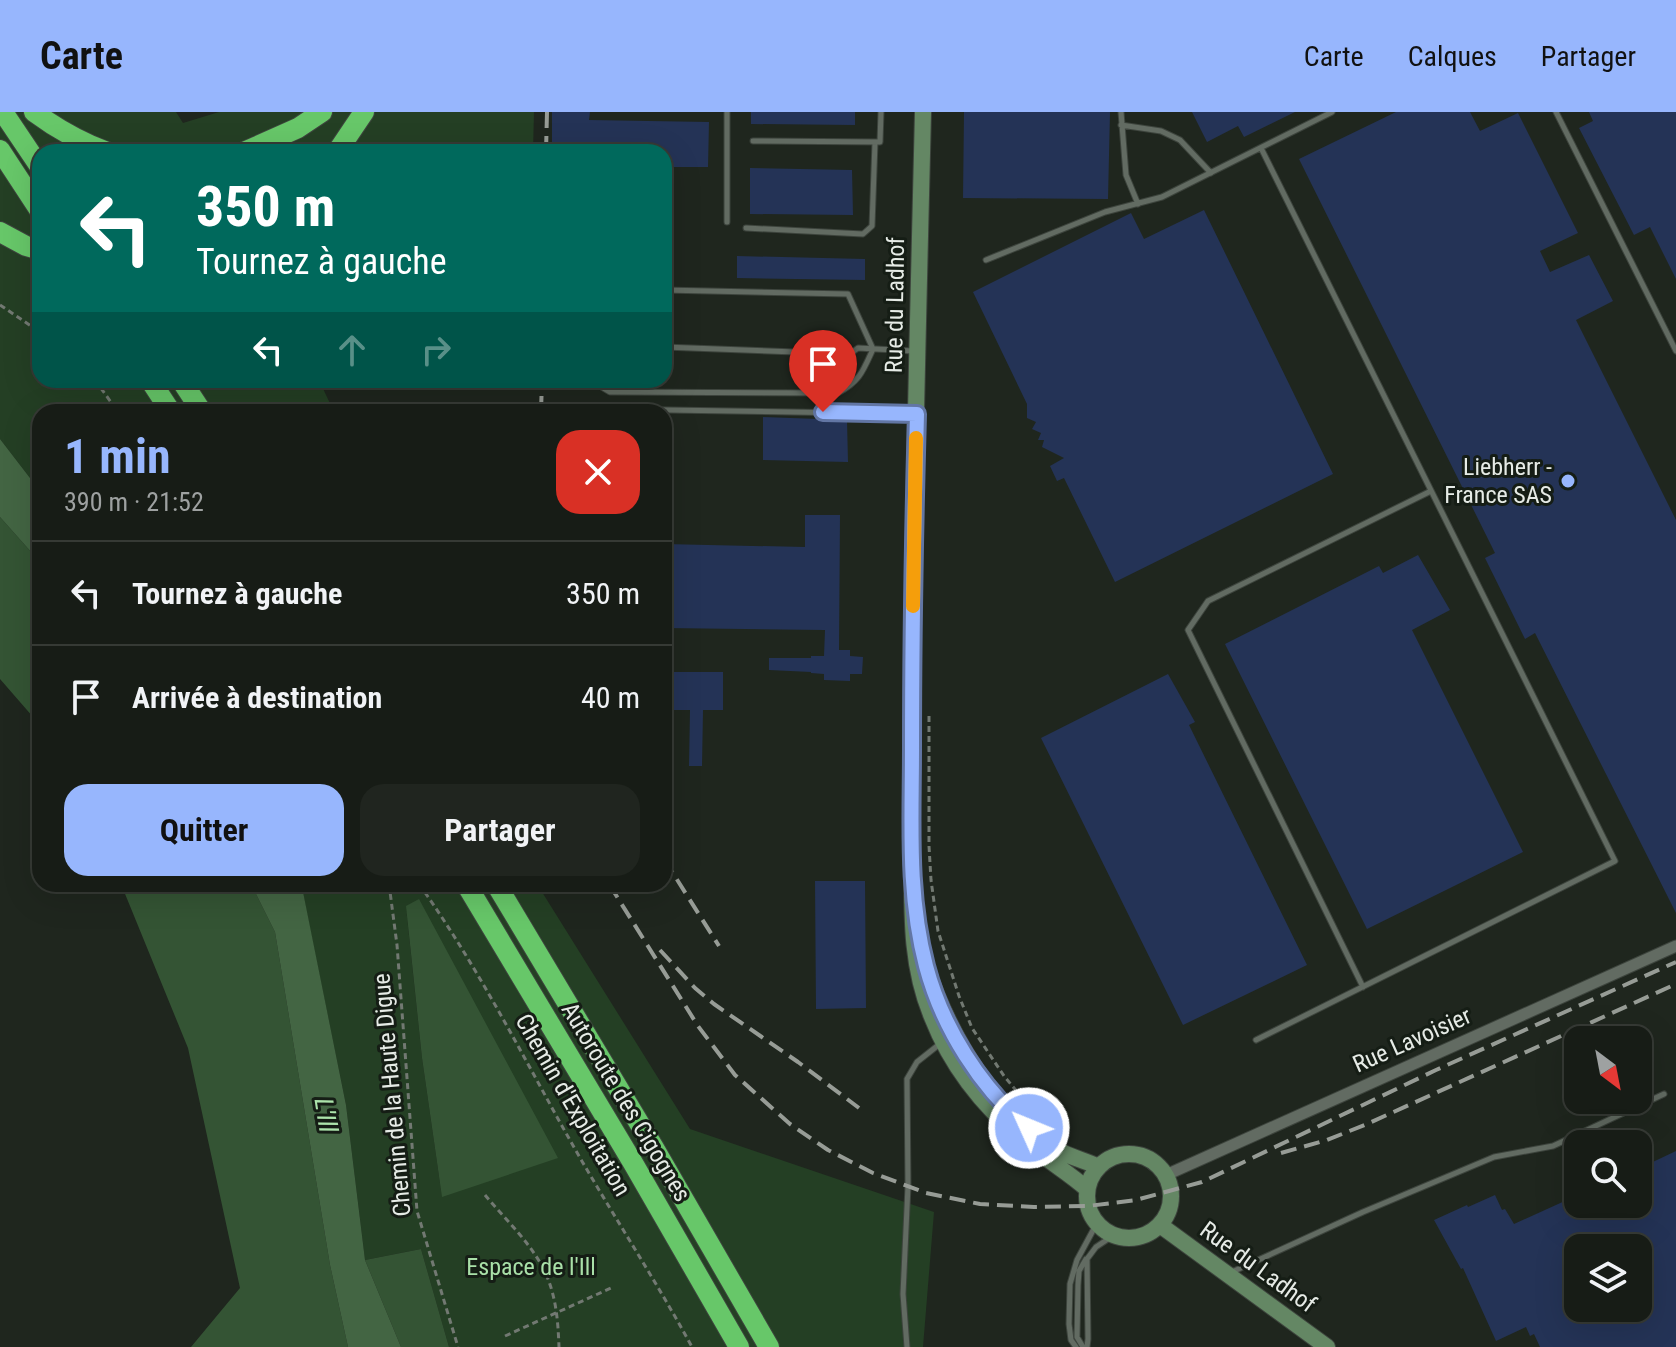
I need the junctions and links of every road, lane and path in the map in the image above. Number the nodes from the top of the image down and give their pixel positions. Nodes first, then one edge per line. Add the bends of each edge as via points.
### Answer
1 (3, 112) edge
2 (34, 112) edge
3 (322, 112) edge
4 (364, 112) edge
5 (727, 112) edge
6 (881, 112) edge
7 (923, 112) edge
8 (1121, 112) edge
9 (1332, 112) edge
10 (1556, 112) edge
11 (1121, 125) junction
12 (753, 141) dead end
13 (875, 142) junction
14 (87, 144) edge
15 (262, 144) edge
16 (342, 144) edge
17 (1261, 148) junction
18 (0, 150) edge
19 (32, 155) edge
20 (1211, 173) junction
21 (32, 199) edge
22 (1138, 204) junction
23 (727, 222) dead end
24 (746, 228) dead end
25 (0, 232) edge
26 (32, 248) edge
27 (986, 260) dead end
28 (672, 290) edge
29 (0, 305) edge
30 (32, 327) edge
31 (672, 347) edge
32 (873, 349) junction
33 (918, 351) junction
34 (1676, 351) edge
35 (603, 388) edge
36 (672, 410) edge
37 (917, 414) junction
38 (1431, 491) junction
39 (929, 711) dead end
40 (912, 883) junction
41 (390, 892) edge
42 (425, 892) edge
43 (471, 892) edge
44 (501, 892) edge
45 (1676, 946) edge
46 (1363, 987) junction
47 (1256, 1040) dead end
48 (943, 1041) junction
49 (1664, 1094) dead end
50 (1035, 1113) dead end
51 (1099, 1167) junction
52 (1166, 1175) junction
53 (1087, 1189) junction
54 (485, 1195) dead end
55 (1097, 1223) junction
56 (1160, 1225) junction
57 (1114, 1235) junction
58 (1087, 1259) junction
59 (1227, 1274) junction
60 (611, 1288) dead end
61 (557, 1312) junction
62 (505, 1336) dead end
63 (458, 1347) edge
64 (559, 1347) edge
65 (692, 1347) edge
66 (739, 1347) edge
67 (769, 1347) edge
68 (907, 1347) edge
69 (1076, 1347) edge
70 (1085, 1347) edge
71 (1327, 1347) edge

1 - 19 highway
2 - 14 highway
3 - 15 highway
4 - 16 highway
5 - 23 lane
6 - 13 lane via 880,142
7 - 33 main road, Rue du Ladhof
8 - 11 lane
9 - 17 lane
10 - 34 lane
11 - 20 lane via 1161,131 1180,140
11 - 22 lane via 1126,175
12 - 13 lane
13 - 24 lane via 872,226 863,234
17 - 20 lane
17 - 38 lane
18 - 21 highway
20 - 22 lane
22 - 27 lane
25 - 26 highway
28 - 32 lane via 848,294
29 - 30 path
31 - 32 lane via 850,354 858,348
32 - 33 lane
32 - 35 lane via 862,375 838,393
33 - 37 main road, Rue du Ladhof
36 - 37 lane
37 - 40 main road, Rue du Ladhof
38 - 46 lane via 1208,601 1188,630
38 - 46 lane via 1615,861
39 - 50 path via 929,846 938,931 972,1028
40 - 48 main road, Rue du Ladhof via 917,972
40 - 51 main road, Rue du Ladhof via 927,969 953,1032 978,1073 1044,1140
41 - 63 path, Chemin de la Haute Digue via 417,1211
42 - 65 path, Chemin d'Exploitation
43 - 66 highway, Autoroute des Cigognes
44 - 67 highway, Autoroute des Cigognes
45 - 52 street, Rue Lavoisier
46 - 47 lane
48 - 53 main road, Rue du Ladhof via 980,1099
48 - 68 lane via 917,1062 907,1079
49 - 59 lane via 1553,1146 1479,1163
51 - 52 main road via 1130,1154 1151,1160
51 - 53 main road
52 - 56 main road via 1172,1191
53 - 55 main road
54 - 61 path via 544,1270
55 - 57 main road
55 - 69 lane via 1070,1284 1069,1324
56 - 57 main road via 1144,1236
56 - 59 main road, Rue du Ladhof
57 - 58 lane
58 - 70 lane
58 - 70 lane via 1078,1285 1077,1337
59 - 71 main road, Rue du Ladhof
60 - 61 path
61 - 62 path
61 - 64 path

